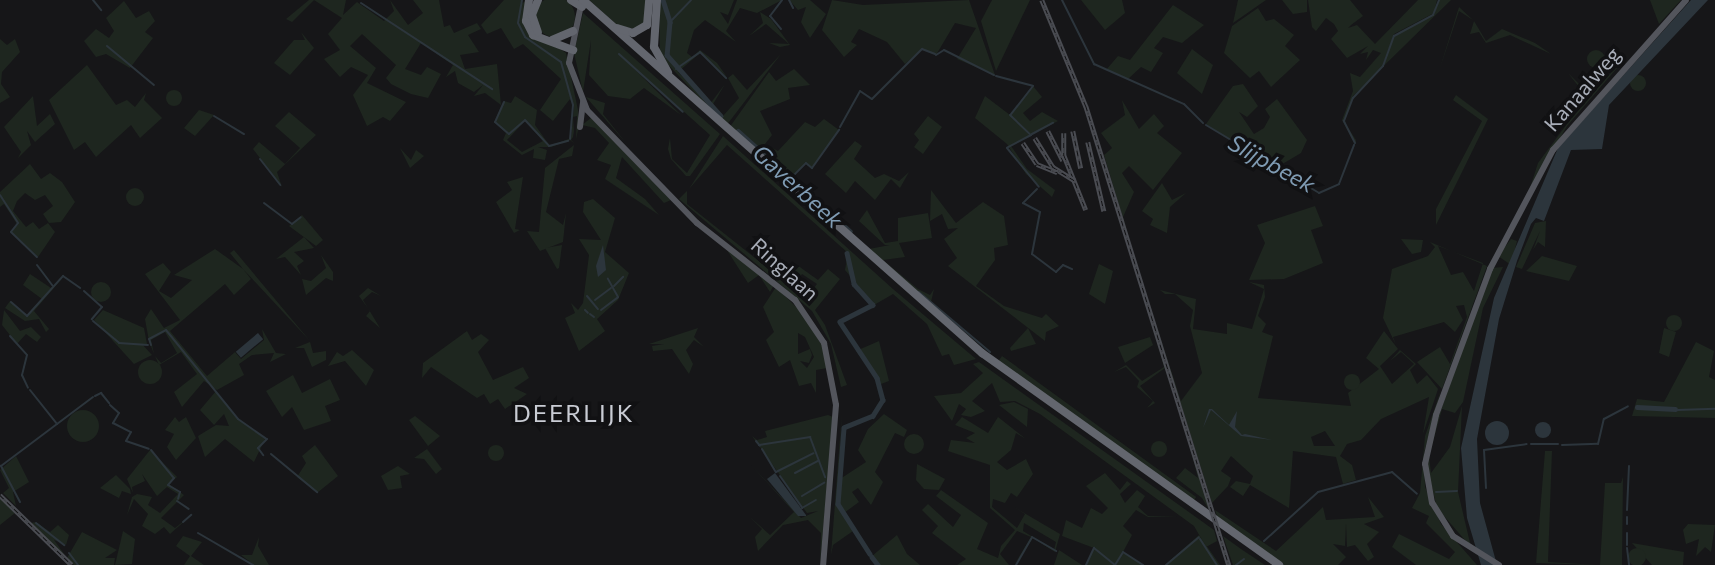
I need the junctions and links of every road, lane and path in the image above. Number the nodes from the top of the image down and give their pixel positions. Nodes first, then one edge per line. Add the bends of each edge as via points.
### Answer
1 (529, 0) edge
2 (538, 0) edge
3 (573, 0) edge
4 (649, 0) edge
5 (657, 0) edge
6 (1686, 0) edge
7 (583, 2) edge
8 (578, 21) junction
9 (606, 21) junction
10 (573, 31) junction
11 (551, 40) junction
12 (571, 48) junction
13 (688, 95) junction
14 (583, 101) junction
15 (593, 118) junction
16 (979, 354) junction
17 (1224, 530) junction
18 (824, 565) edge
19 (1270, 565) edge
20 (1279, 565) edge
21 (1499, 565) edge

1 - 12 highway via 526,21 533,34
2 - 11 highway via 533,24
3 - 7 highway
4 - 9 highway via 651,18 638,31
5 - 13 highway via 656,54
6 - 21 main road, Kanaalweg via 1569,128 1492,261 1444,391 1426,450 1426,484 1440,519 1466,546
7 - 8 main road
7 - 9 highway
7 - 16 highway
8 - 10 main road
8 - 12 main road
9 - 13 highway
10 - 11 highway via 564,40
10 - 12 main road
11 - 12 highway
12 - 14 main road via 571,78
13 - 16 highway
14 - 15 main road, Ringlaan
14 - 15 main road via 580,127 585,117
14 - 18 main road, Ringlaan via 680,203 799,301 826,340 840,403
15 - 18 main road, Ringlaan via 697,223 794,300 824,343 836,404
16 - 17 highway
17 - 19 highway
17 - 20 highway

